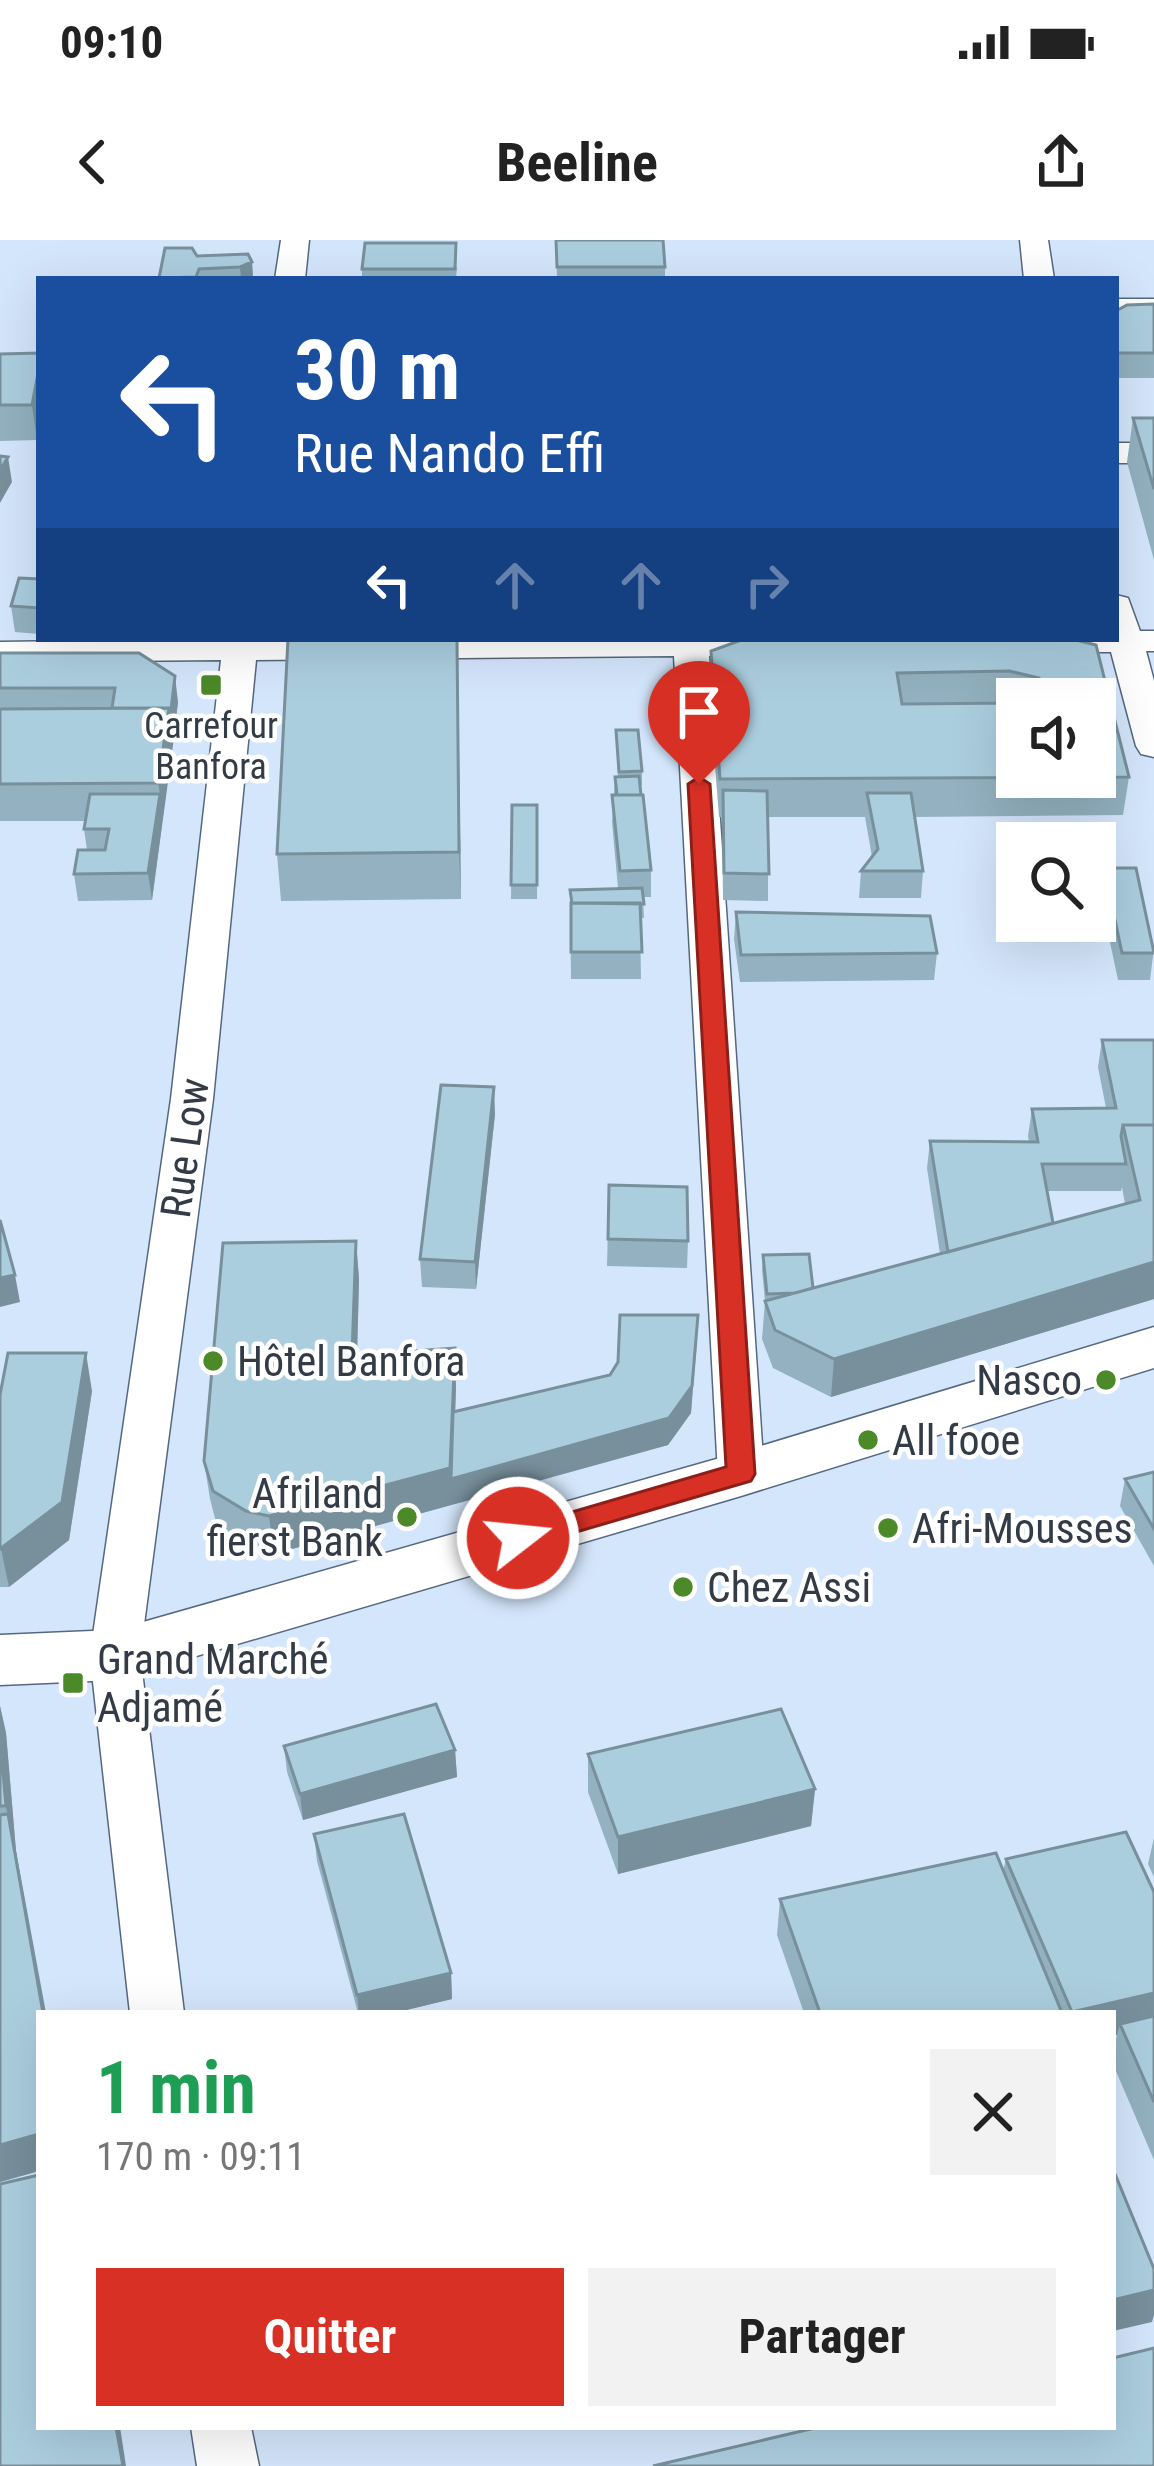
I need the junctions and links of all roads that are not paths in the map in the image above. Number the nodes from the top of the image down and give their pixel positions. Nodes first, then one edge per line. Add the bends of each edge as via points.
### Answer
1 (295, 240) edge
2 (1034, 240) edge
3 (290, 276) edge
4 (1039, 276) edge
5 (1119, 308) edge
6 (1154, 308) edge
7 (1154, 452) edge
8 (1119, 453) edge
9 (1119, 610) edge
10 (1140, 641) edge
11 (1064, 642) edge
12 (988, 643) edge
13 (241, 644) edge
14 (828, 644) edge
15 (691, 646) junction
16 (0, 652) edge
17 (1154, 746) edge
18 (1154, 1347) edge
19 (741, 1474) junction
20 (115, 1655) junction
21 (0, 1660) edge
22 (157, 2010) edge
23 (222, 2430) edge
24 (228, 2466) edge

1 - 3 street
2 - 4 street
5 - 6 street
7 - 8 street
9 - 10 street
10 - 17 street
11 - 12 street
13 - 15 street
13 - 16 street
13 - 20 street, Rue Low via 192,1100
14 - 15 street
15 - 19 street
18 - 19 street
19 - 20 street
20 - 21 street
20 - 22 street, Rue Low
23 - 24 street

